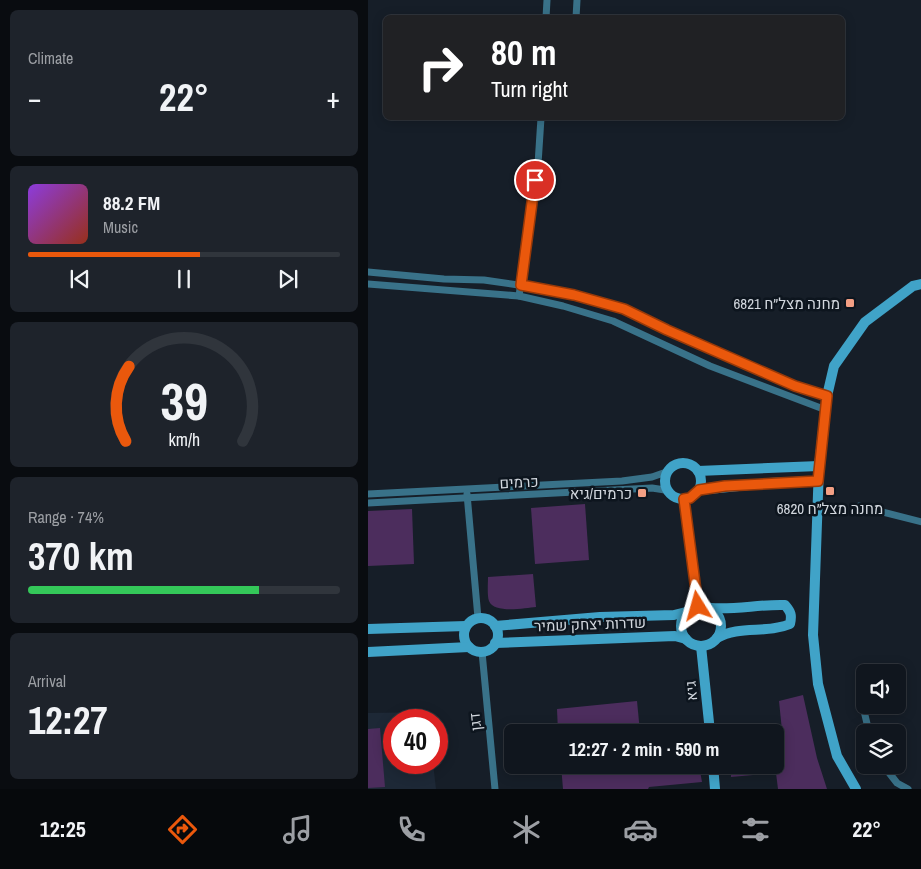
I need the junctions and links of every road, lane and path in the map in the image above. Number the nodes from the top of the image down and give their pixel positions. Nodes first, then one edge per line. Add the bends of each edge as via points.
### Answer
1 (546, 0) edge
2 (577, 0) edge
3 (546, 15) edge
4 (576, 15) edge
5 (541, 120) edge
6 (368, 272) edge
7 (368, 284) edge
8 (922, 284) edge
9 (521, 285) junction
10 (520, 296) junction
11 (827, 396) junction
12 (826, 410) junction
13 (819, 466) junction
14 (669, 471) junction
15 (698, 471) junction
16 (818, 481) junction
17 (467, 489) junction
18 (699, 490) junction
19 (670, 493) junction
20 (368, 494) edge
21 (467, 498) junction
22 (684, 499) junction
23 (368, 503) edge
24 (859, 506) dead end
25 (922, 522) edge
26 (698, 606) junction
27 (711, 608) junction
28 (686, 612) junction
29 (478, 618) junction
30 (466, 626) junction
31 (496, 626) junction
32 (368, 629) edge
33 (717, 638) junction
34 (686, 639) junction
35 (495, 644) junction
36 (701, 646) junction
37 (468, 647) junction
38 (368, 652) edge
39 (482, 652) junction
40 (709, 724) edge
41 (714, 774) edge
42 (890, 774) edge
43 (495, 789) edge
44 (715, 789) edge
45 (856, 789) edge
46 (908, 789) edge

1 - 3 street
2 - 4 street
5 - 9 street
6 - 9 street
7 - 10 street
8 - 11 street via 914,286 865,322 834,366
9 - 10 street
9 - 11 street via 624,309 795,386
10 - 12 street via 613,321 710,366
11 - 12 street
12 - 13 street
13 - 15 street
13 - 16 street
14 - 15 street via 685,463
14 - 17 street, כרמים via 622,481
14 - 19 street via 666,483
15 - 18 street via 701,480
16 - 18 street
16 - 45 street via 814,635 818,684 837,756
17 - 20 street, כרמים
17 - 21 street
18 - 22 street
19 - 21 street, כרמים via 652,488
19 - 22 street
21 - 23 street, כרמים
21 - 29 street
22 - 26 street
24 - 25 street
26 - 27 street
26 - 28 street
27 - 33 street via 719,617 721,627
27 - 33 street via 785,605 792,615 790,624 781,628 726,633
28 - 31 street, שדרות יצחק שמיר
28 - 34 street via 681,623
29 - 30 street
29 - 31 street via 488,619
30 - 32 street
30 - 37 street via 464,639
31 - 35 street
33 - 36 street
34 - 35 street, שדרות יצחק שמיר via 675,636
34 - 36 street
35 - 39 street
36 - 40 street, גיא
37 - 38 street
37 - 39 street
39 - 43 street, דגן
41 - 44 street
42 - 46 street

